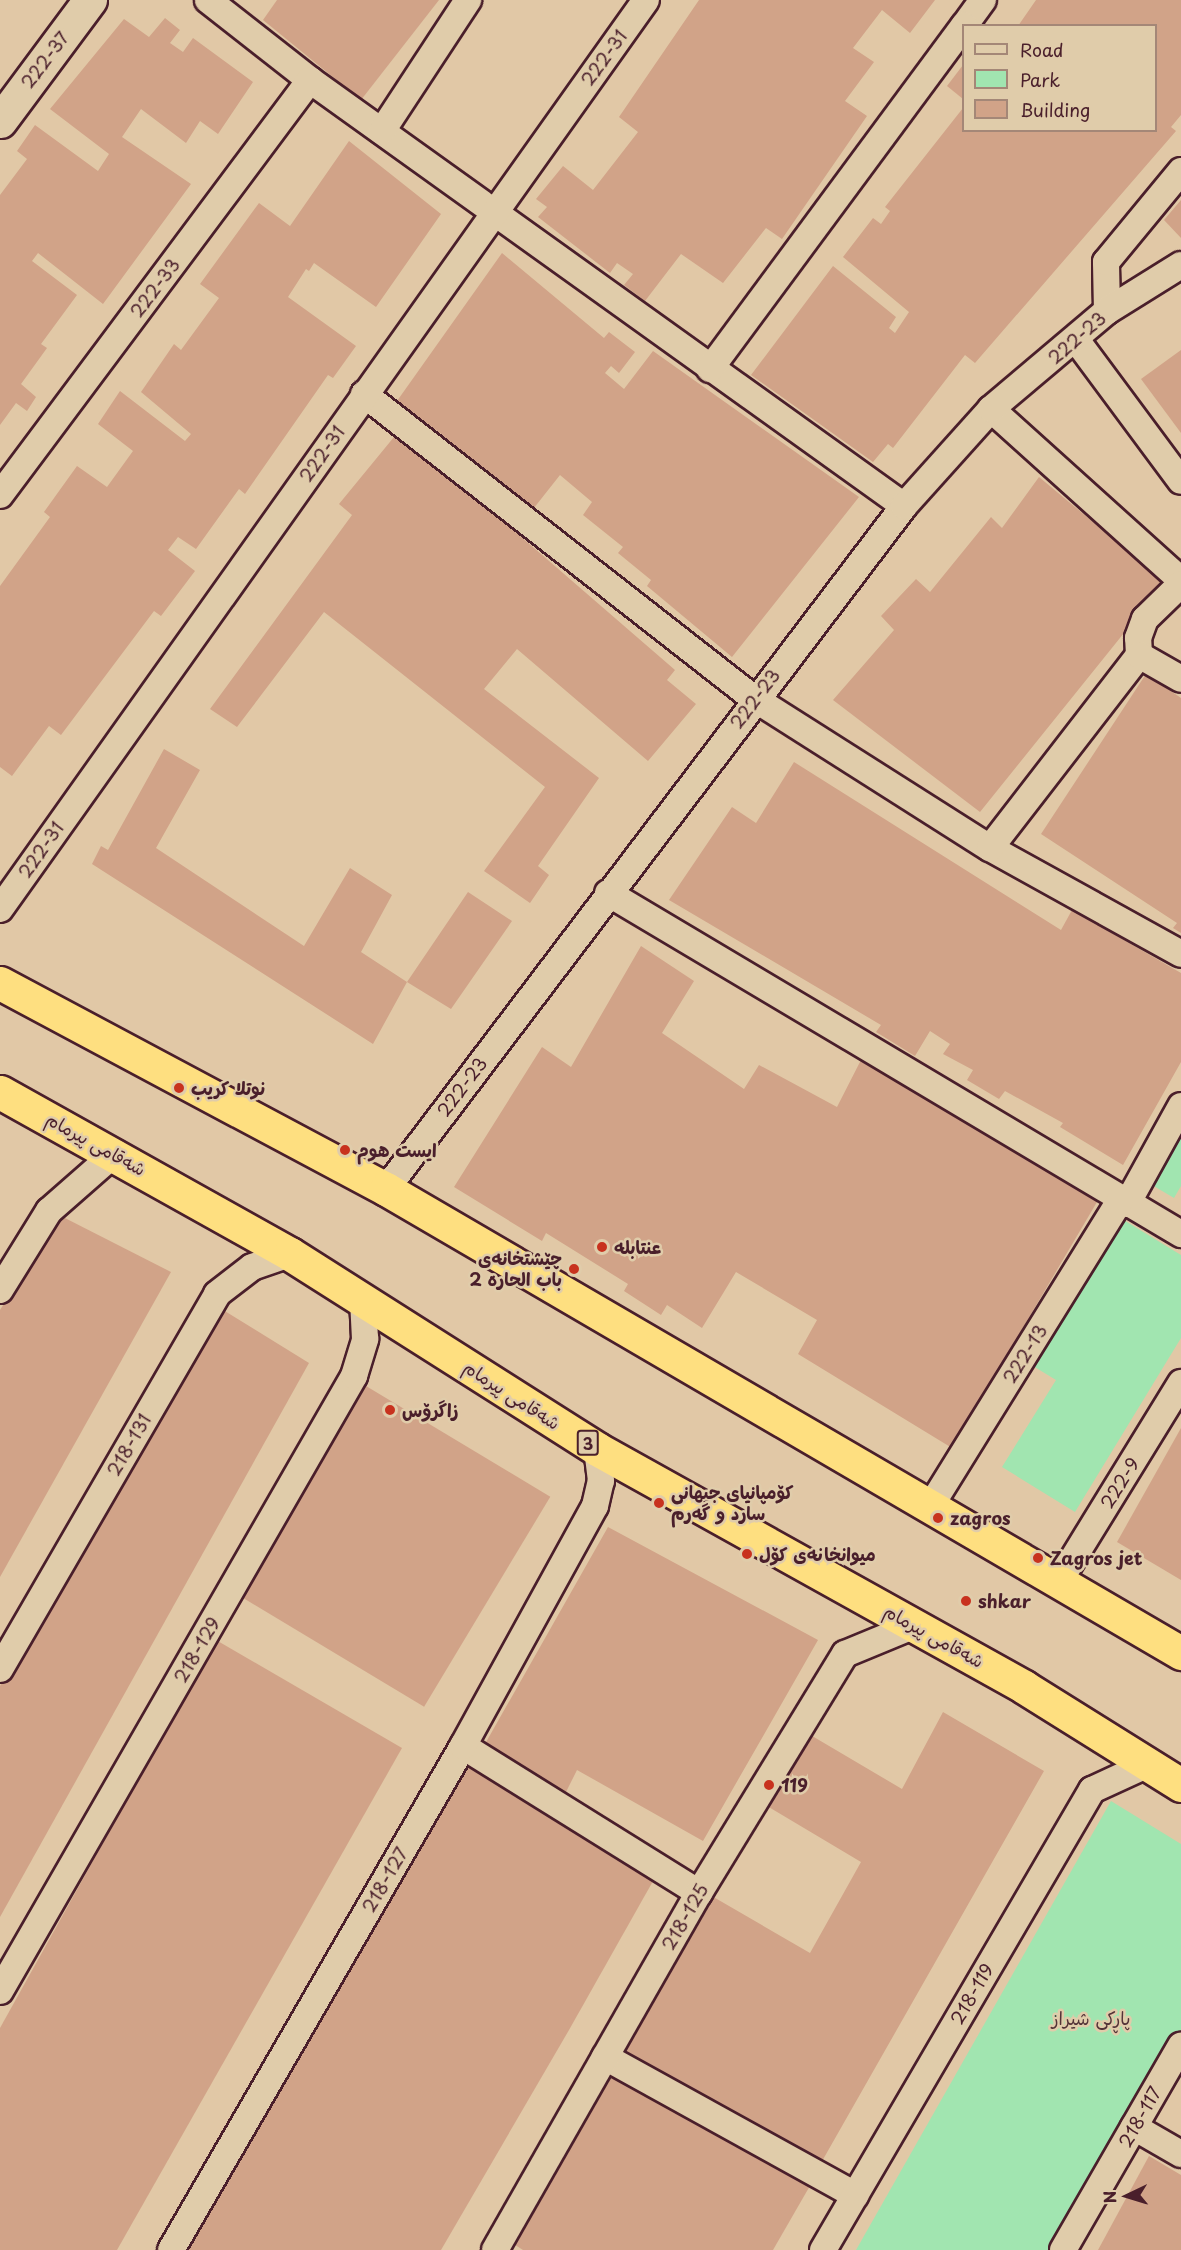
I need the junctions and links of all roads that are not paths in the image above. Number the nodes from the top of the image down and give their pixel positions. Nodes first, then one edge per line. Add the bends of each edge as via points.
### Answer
1 (90, 0) edge
2 (208, 0) edge
3 (468, 0) edge
4 (646, 0) edge
5 (983, 0) edge
6 (965, 24) edge
7 (962, 29) edge
8 (310, 80) junction
9 (0, 121) edge
10 (382, 131) junction
11 (1181, 171) edge
12 (494, 210) junction
13 (1181, 265) edge
14 (1107, 311) junction
15 (1077, 340) junction
16 (710, 369) junction
17 (364, 394) junction
18 (991, 409) junction
19 (1181, 481) edge
20 (0, 495) edge
21 (904, 506) junction
22 (1181, 582) edge
23 (1138, 655) junction
24 (1181, 679) edge
25 (755, 699) junction
26 (990, 848) junction
27 (608, 893) junction
28 (0, 909) edge
29 (1181, 954) edge
30 (0, 983) edge
31 (0, 1092) edge
32 (1181, 1106) edge
33 (115, 1153) junction
34 (386, 1189) junction
35 (1124, 1202) junction
36 (1180, 1232) edge
37 (290, 1254) junction
38 (0, 1290) edge
39 (363, 1299) junction
40 (1181, 1383) edge
41 (597, 1449) junction
42 (930, 1508) junction
43 (1058, 1583) junction
44 (915, 1625) junction
45 (1181, 1653) edge
46 (0, 1669) edge
47 (463, 1746) junction
48 (1146, 1765) junction
49 (1181, 1785) edge
50 (699, 1893) junction
51 (0, 1991) edge
52 (1181, 2046) edge
53 (605, 2057) junction
54 (1134, 2127) junction
55 (1181, 2154) edge
56 (855, 2195) junction
57 (171, 2250) edge
58 (495, 2250) edge
59 (823, 2250) edge
60 (1063, 2250) edge

1 - 9 street, 222-37
2 - 8 street
3 - 10 street
4 - 12 street, 222-31
5 - 6 street
7 - 16 street
8 - 10 street
8 - 20 street, 222-33
10 - 12 street
11 - 14 street via 1106,262
12 - 16 street
12 - 17 street, 222-31
13 - 14 street, 222-23
14 - 15 street, 222-23
15 - 18 street, 222-23
15 - 19 street
16 - 21 street
17 - 25 street
17 - 28 street, 222-31
18 - 21 street, 222-23
18 - 22 street
21 - 25 street, 222-23
22 - 23 street via 1145,619 1138,638
23 - 24 street
23 - 26 street
25 - 26 street
25 - 27 street, 222-23
26 - 29 street
27 - 34 street, 222-23
27 - 35 street
30 - 34 highway
31 - 33 highway, شەقامی پیرمام / 3
32 - 35 street, 222-13
33 - 37 highway, شەقامی پیرمام / 3
33 - 38 street via 49,1211
34 - 42 highway
35 - 36 street
35 - 42 street, 222-13
37 - 39 highway, شەقامی پیرمام / 3
37 - 46 street, 218-131 via 252,1267 217,1294
39 - 41 highway, شەقامی پیرمام / 3
39 - 51 street, 218-129 via 364,1339 354,1376
40 - 43 street, 222-9
41 - 44 highway, شەقامی پیرمام / 3
41 - 47 street, 218-127 via 600,1481 595,1506
42 - 43 highway
43 - 45 highway
44 - 48 highway, شەقامی پیرمام / 3
44 - 50 street, 218-125 via 845,1654
47 - 50 street
47 - 57 street, 218-127
48 - 49 highway, شەقامی پیرمام / 3
48 - 56 street, 218-119 via 1092,1790
50 - 53 street, 218-125
52 - 54 street, 218-117
53 - 56 street
53 - 58 street, 218-125
54 - 55 street
54 - 60 street, 218-117
56 - 59 street, 218-119

